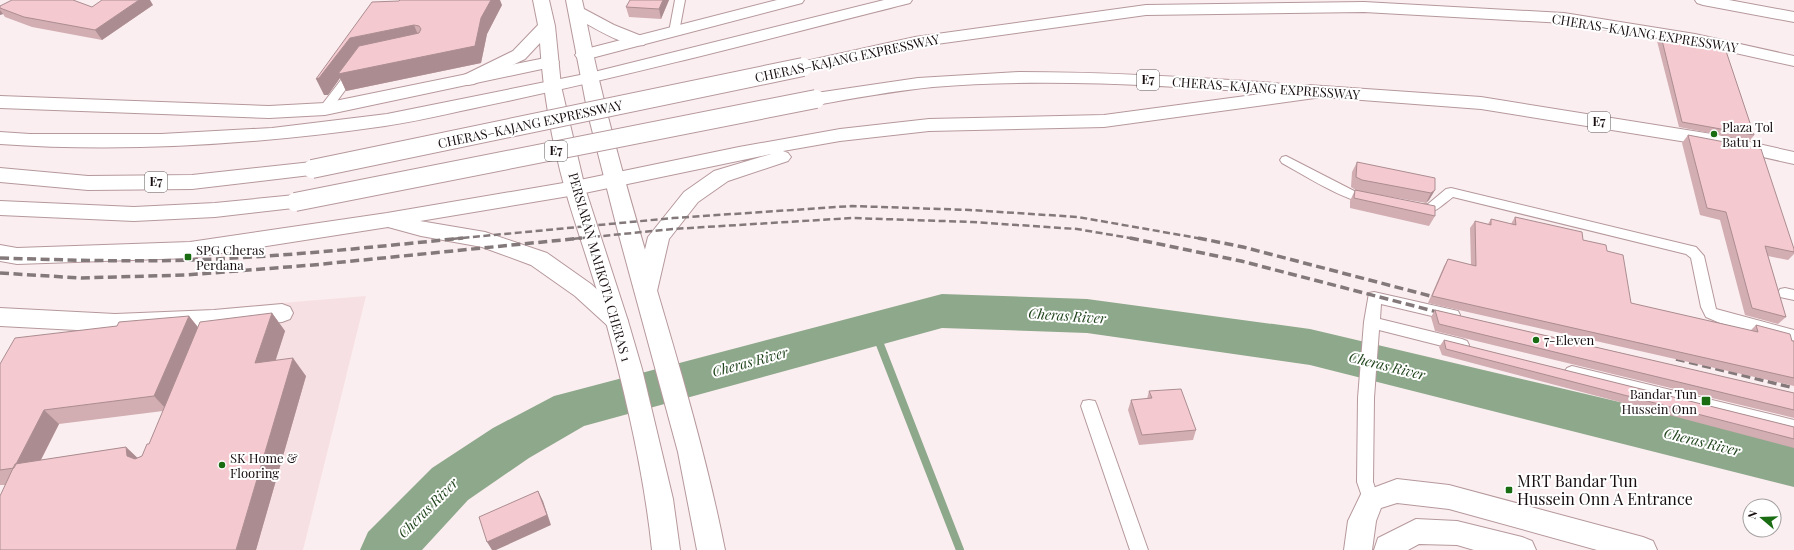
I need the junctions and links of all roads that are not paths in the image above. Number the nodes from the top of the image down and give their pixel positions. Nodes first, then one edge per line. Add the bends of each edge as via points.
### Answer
1 (541, 0) edge
2 (680, 0) edge
3 (796, 0) edge
4 (904, 0) edge
5 (1470, 0) edge
6 (1703, 0) edge
7 (575, 6) edge
8 (1794, 17) edge
9 (1564, 18) junction
10 (547, 26) junction
11 (674, 32) junction
12 (638, 41) junction
13 (584, 55) junction
14 (362, 58) edge
15 (1794, 61) edge
16 (550, 62) junction
17 (590, 78) junction
18 (468, 80) junction
19 (552, 86) junction
20 (1322, 91) junction
21 (0, 102) edge
22 (325, 109) junction
23 (840, 135) junction
24 (0, 138) edge
25 (1794, 158) edge
26 (1286, 160) dead end
27 (0, 175) edge
28 (614, 179) junction
29 (575, 188) junction
30 (1382, 202) edge
31 (1405, 206) edge
32 (0, 208) edge
33 (387, 220) junction
34 (0, 254) edge
35 (646, 291) junction
36 (282, 313) dead end
37 (0, 317) edge
38 (1467, 318) edge
39 (617, 321) junction
40 (1371, 322) junction
41 (1794, 336) edge
42 (1479, 349) edge
43 (1556, 368) edge
44 (1089, 406) dead end
45 (1794, 427) edge
46 (1371, 500) junction
47 (666, 550) edge
48 (711, 550) edge
49 (1139, 550) edge
50 (1358, 550) edge
51 (1388, 550) edge
52 (1522, 550) edge
53 (1643, 550) edge

1 - 10 main road, PERSIARAN MAHKOTA CHERAS 1
2 - 11 lane
3 - 11 main road
4 - 17 main road
5 - 9 main road
6 - 8 main road
7 - 12 main road via 608,28
7 - 13 main road
9 - 15 main road, CHERAS–KAJANG EXPRESSWAY / E7 via 1695,39
9 - 27 main road, CHERAS–KAJANG EXPRESSWAY / E7, bridge via 1364,7 1146,10 915,42 312,168 192,182 88,183
10 - 16 main road, PERSIARAN MAHKOTA CHERAS 1
10 - 18 main road via 519,55
11 - 12 main road
12 - 13 main road
13 - 17 main road
14 - 22 lane
16 - 18 main road
16 - 19 main road, PERSIARAN MAHKOTA CHERAS 1
17 - 19 main road
17 - 28 main road
18 - 22 main road
19 - 24 main road via 386,120 272,134 161,140
19 - 29 main road, PERSIARAN MAHKOTA CHERAS 1
20 - 23 main road via 1104,121 928,125
20 - 25 main road, CHERAS–KAJANG EXPRESSWAY / E7 via 1481,103 1718,141
20 - 32 main road, CHERAS–KAJANG EXPRESSWAY / E7, bridge via 1114,78 933,82 816,99 295,202 215,210 134,214
21 - 22 main road via 253,111
23 - 28 main road
23 - 35 main road via 721,176 691,198 659,237
26 - 30 lane via 1354,196
28 - 29 main road
28 - 35 main road
29 - 33 main road
29 - 39 main road, PERSIARAN MAHKOTA CHERAS 1
31 - 41 lane via 1428,210 1451,192 1691,250 1697,256 1711,313
33 - 34 main road via 190,250 17,256
33 - 39 main road via 421,229 485,240 538,259 583,290
35 - 48 main road via 692,454
36 - 37 main road via 210,327
38 - 40 lane via 1374,297
39 - 47 main road, PERSIARAN MAHKOTA CHERAS 1 via 660,499
40 - 42 lane
40 - 46 lane via 1366,398 1365,482
43 - 45 lane
44 - 49 lane
46 - 50 main road via 1362,520
46 - 53 main road via 1397,492 1450,497
51 - 52 main road via 1388,547 1416,531 1457,533

